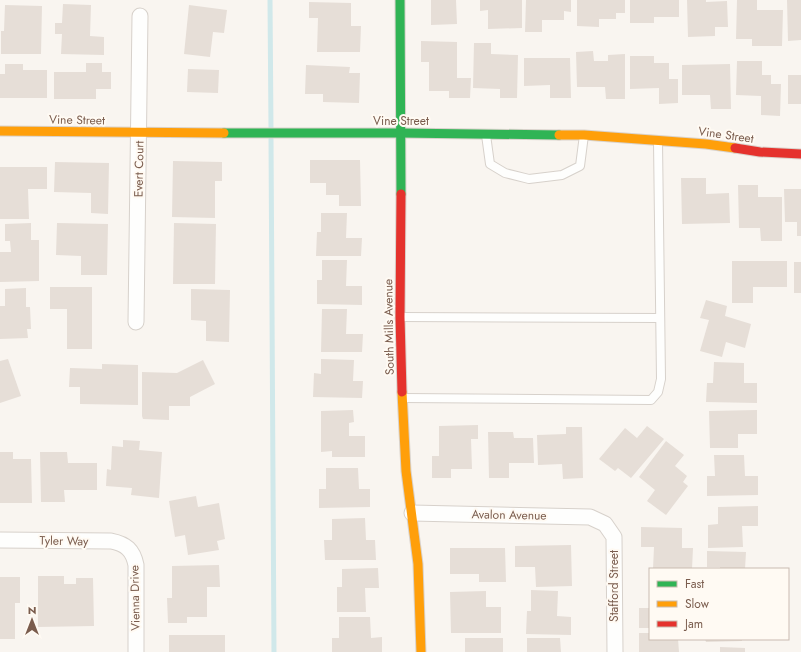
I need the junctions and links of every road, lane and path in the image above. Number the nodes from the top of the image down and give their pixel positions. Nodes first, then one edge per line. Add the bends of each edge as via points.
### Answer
1 (400, 0) edge
2 (140, 16) dead end
3 (0, 131) edge
4 (139, 132) junction
5 (401, 133) junction
6 (485, 134) junction
7 (584, 135) junction
8 (658, 140) junction
9 (801, 154) edge
10 (400, 317) junction
11 (660, 318) junction
12 (136, 322) dead end
13 (402, 398) junction
14 (412, 512) junction
15 (605, 524) joint
16 (0, 540) edge
17 (127, 547) joint
18 (136, 652) edge
19 (420, 652) edge
20 (615, 652) edge

1 - 5 street, South Mills Avenue
2 - 4 street, Evert Court
3 - 4 street, Vine Street
4 - 5 street, Vine Street
4 - 12 street, Evert Court
5 - 6 street, Vine Street
5 - 10 street, South Mills Avenue
6 - 7 street, Vine Street
6 - 7 lane via 490,164 505,173 529,179 562,175 580,166
7 - 8 street, Vine Street
8 - 9 street, Vine Street via 760,152
8 - 11 lane
10 - 11 lane
10 - 13 street, South Mills Avenue
11 - 13 lane via 660,379 658,392 651,400
13 - 14 street, South Mills Avenue via 405,457
14 - 15 street, Avalon Avenue via 590,517
14 - 19 street, South Mills Avenue via 418,564
15 - 20 street, Stafford Street via 614,537
16 - 17 street, Tyler Way via 111,541
17 - 18 street, Vienna Drive via 136,565

